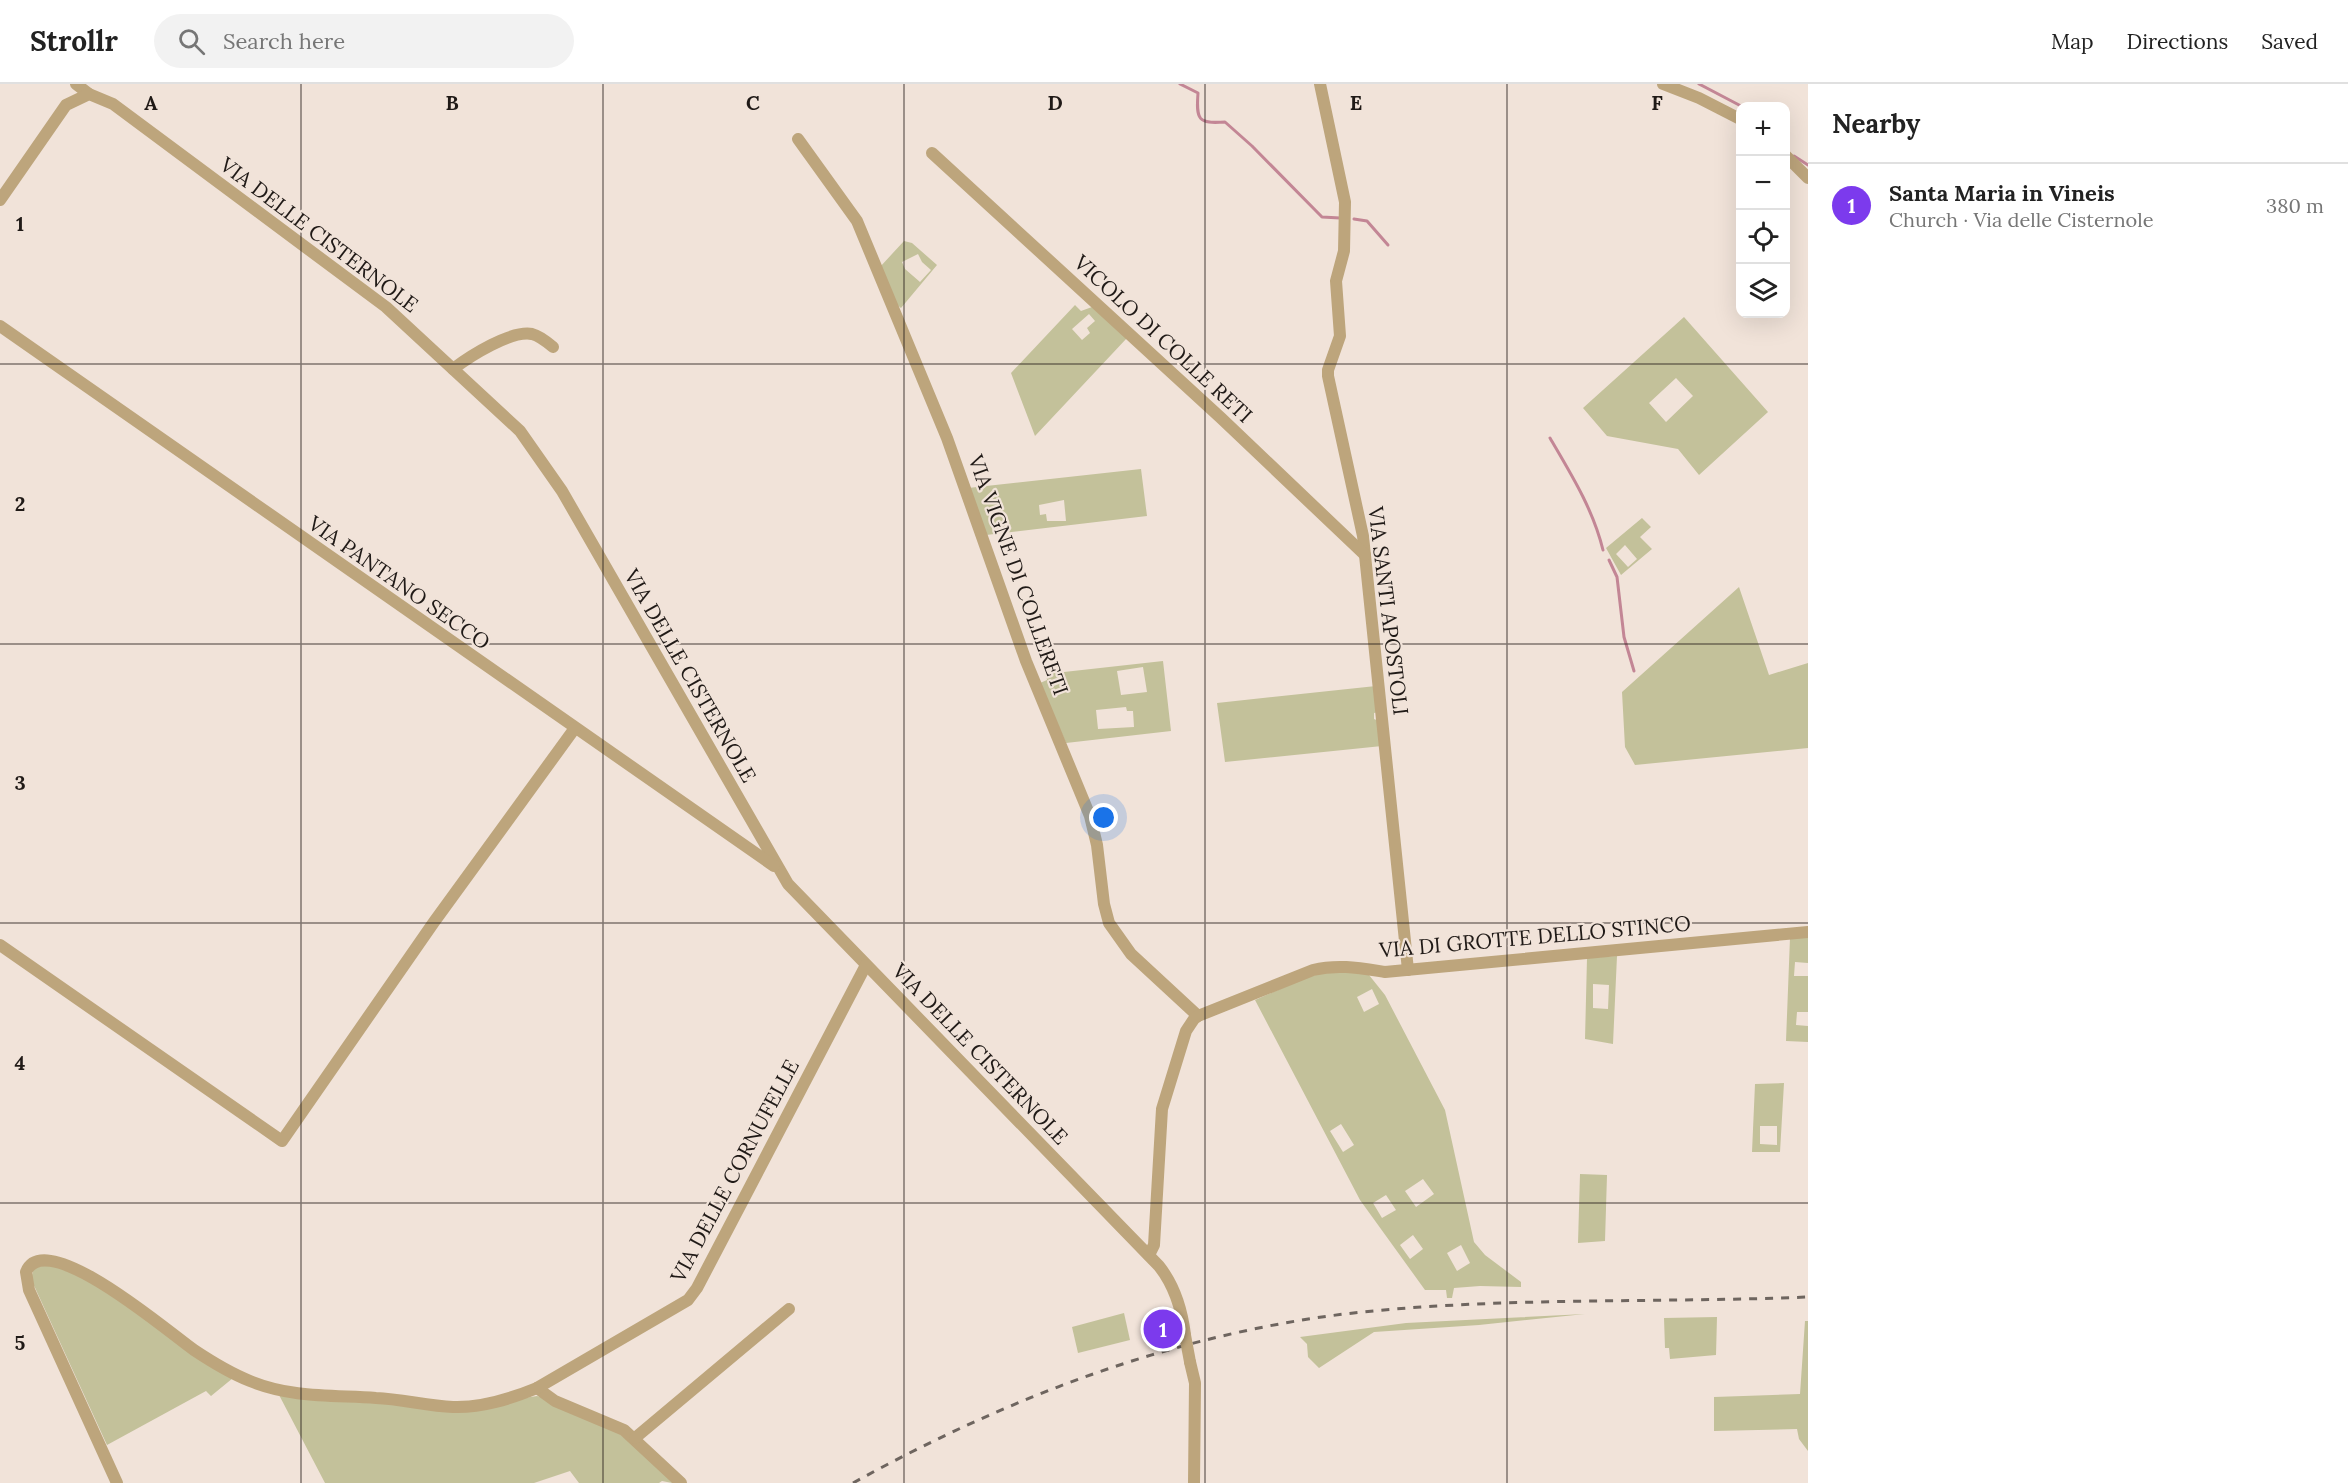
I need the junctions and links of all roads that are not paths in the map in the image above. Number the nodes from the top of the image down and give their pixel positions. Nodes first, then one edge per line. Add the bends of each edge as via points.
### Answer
1 (76, 84) edge
2 (1320, 84) edge
3 (1663, 84) edge
4 (89, 94) junction
5 (1736, 117) edge
6 (798, 139) dead end
7 (932, 153) dead end
8 (1790, 161) edge
9 (1808, 178) edge
10 (0, 200) edge
11 (0, 326) edge
12 (553, 347) dead end
13 (453, 369) junction
14 (1365, 555) junction
15 (575, 728) junction
16 (778, 869) junction
17 (1808, 932) edge
18 (0, 945) edge
19 (866, 965) junction
20 (1408, 970) junction
21 (1198, 1016) junction
22 (1149, 1255) junction
23 (789, 1309) dead end
24 (537, 1388) junction
25 (635, 1438) junction
26 (117, 1483) edge
27 (681, 1483) edge
28 (1194, 1483) edge

1 - 4 street, VIA DELLE CISTERNOLE
2 - 14 street, VIA SANTI APOSTOLI via 1346,217 1344,251 1336,281 1340,336 1328,376
3 - 5 street
4 - 10 street via 66,105
4 - 13 street, VIA DELLE CISTERNOLE via 113,104 386,307
6 - 21 street, VIA VIGNE DI COLLERETI via 857,221 947,438 1026,662 1090,816 1109,923 1131,954
7 - 14 street, VICOLO DI COLLE RETI
8 - 9 street
11 - 15 street, VIA PANTANO SECCO
12 - 13 street via 534,335 524,335 494,344
13 - 16 street, VIA DELLE CISTERNOLE via 520,431 561,491
14 - 20 street, VIA SANTI APOSTOLI
15 - 16 street, VIA PANTANO SECCO
15 - 18 street via 282,1141
16 - 19 street, VIA DELLE CISTERNOLE via 795,892
17 - 20 street, VIA DI GROTTE DELLO STINCO
19 - 22 street, VIA DELLE CISTERNOLE
19 - 24 street, VIA DELLE CORNUFELLE via 688,1300
20 - 21 street, VIA DI GROTTE DELLO STINCO via 1385,972 1329,966
21 - 22 street via 1186,1031 1162,1109 1154,1245
22 - 28 street, VIA DELLE CISTERNOLE, bridge via 1168,1278 1179,1304 1195,1383
23 - 25 street
24 - 25 street
24 - 26 street, VIA DELLE CORNUFELLE via 494,1402 460,1407 286,1392 221,1368 111,1287 48,1260 32,1263 26,1272 32,1295
25 - 27 street

